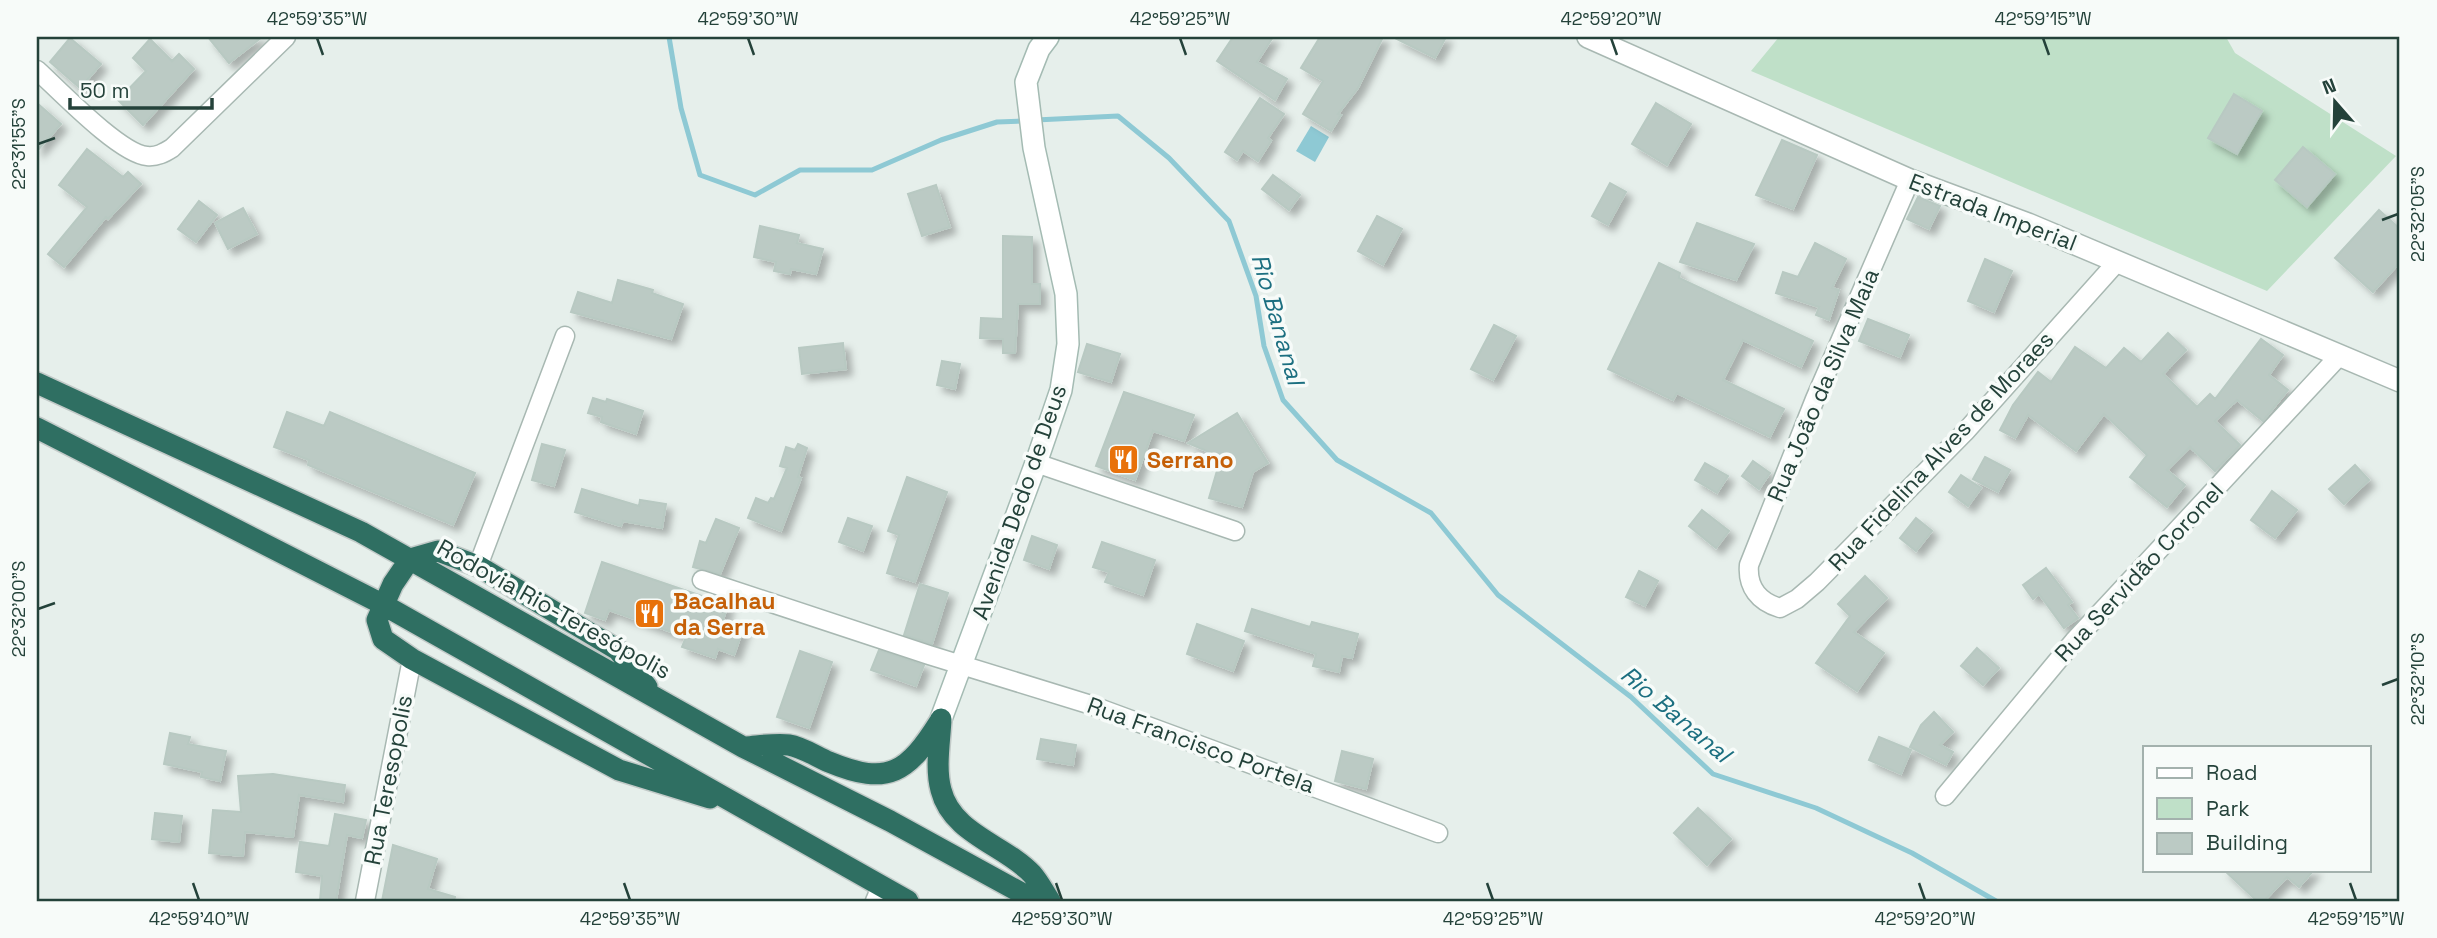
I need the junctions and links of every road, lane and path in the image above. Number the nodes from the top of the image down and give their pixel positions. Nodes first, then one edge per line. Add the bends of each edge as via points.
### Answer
1 (286, 37) edge
2 (1048, 37) edge
3 (1588, 37) edge
4 (37, 70) edge
5 (1910, 180) junction
6 (2117, 262) junction
7 (565, 336) dead end
8 (2340, 355) junction
9 (2400, 381) edge
10 (37, 383) edge
11 (37, 428) edge
12 (1036, 463) junction
13 (1235, 531) dead end
14 (410, 559) junction
15 (478, 566) junction
16 (702, 580) dead end
17 (1753, 591) joint
18 (382, 604) junction
19 (412, 659) junction
20 (962, 664) junction
21 (653, 694) junction
22 (941, 719) junction
23 (743, 747) junction
24 (1945, 796) dead end
25 (747, 808) junction
26 (1438, 832) dead end
27 (878, 894) edge
28 (365, 901) edge
29 (908, 901) edge
30 (1036, 901) edge
31 (1050, 901) edge

1 - 4 street via 172,148 159,155 126,150
2 - 12 street, Avenida Dedo de Deus via 1026,82 1034,148 1066,294 1068,344 1061,390
3 - 5 street, Estrada Imperial
5 - 6 street, Estrada Imperial
5 - 17 street, Rua João da Silva Maia via 1810,410 1749,565
6 - 8 street, Estrada Imperial
6 - 17 street, Rua Fidelina Alves de Moraes via 1965,432 1817,582 1780,608 1767,605
7 - 15 street
8 - 9 street, Estrada Imperial
8 - 24 street, Rua Servidão Coronel via 2074,641
10 - 14 highway, Rodovia Rio-Teresópolis via 361,532
11 - 18 highway
12 - 13 street
12 - 20 street, Avenida Dedo de Deus
14 - 15 highway via 438,551
14 - 18 highway
14 - 21 highway, Rodovia Rio-Teresópolis
15 - 21 highway via 618,650
16 - 20 street, Rua Francisco Portela
18 - 19 highway via 377,620 383,639
18 - 25 highway
19 - 25 highway via 619,770
19 - 28 street, Rua Teresopolis
20 - 22 street, Avenida Dedo de Deus
20 - 26 street, Rua Francisco Portela via 1088,704
21 - 23 highway, Rodovia Rio-Teresópolis
22 - 23 highway via 906,766 888,773 865,773 789,745
22 - 31 highway via 941,791 950,811 1031,873
23 - 30 highway, Rodovia Rio-Teresópolis
25 - 27 highway
27 - 29 highway

